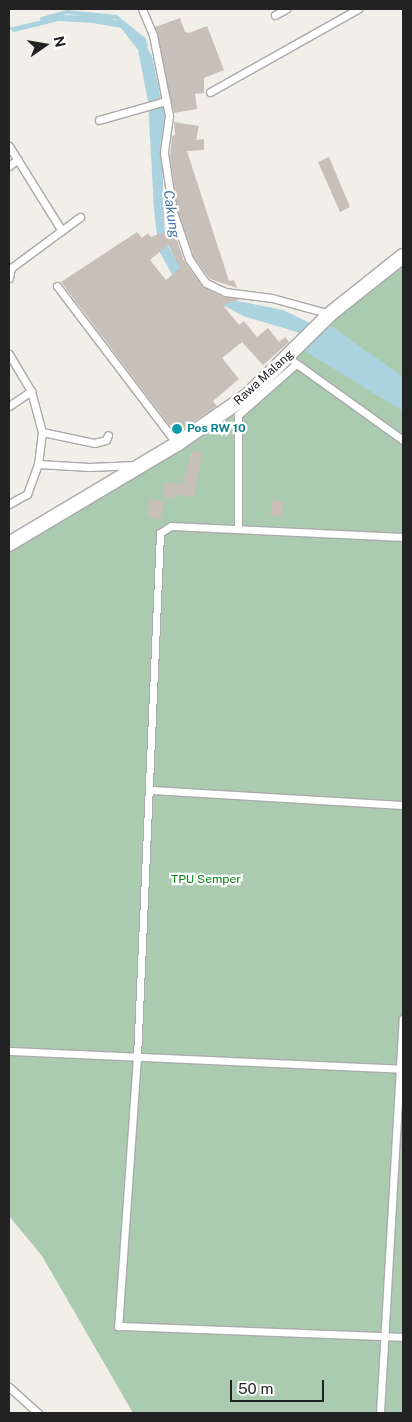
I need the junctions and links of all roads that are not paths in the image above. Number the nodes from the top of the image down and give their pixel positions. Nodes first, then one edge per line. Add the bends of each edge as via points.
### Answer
1 (142, 9) edge
2 (286, 9) edge
3 (358, 9) edge
4 (275, 15) dead end
5 (210, 92) dead end
6 (164, 102) junction
7 (99, 120) dead end
8 (9, 146) edge
9 (18, 159) junction
10 (9, 166) edge
11 (80, 218) dead end
12 (62, 231) junction
13 (403, 256) edge
14 (10, 267) edge
15 (9, 278) edge
16 (57, 286) dead end
17 (328, 316) junction
18 (9, 354) edge
19 (294, 356) junction
20 (32, 391) junction
21 (9, 406) edge
22 (42, 432) junction
23 (108, 435) dead end
24 (403, 440) edge
25 (177, 444) junction
26 (38, 464) junction
27 (142, 465) junction
28 (9, 504) edge
29 (238, 528) junction
30 (403, 537) edge
31 (9, 544) edge
32 (151, 790) junction
33 (403, 805) edge
34 (403, 1019) edge
35 (9, 1051) edge
36 (137, 1057) junction
37 (402, 1069) edge
38 (385, 1337) junction
39 (403, 1337) edge
40 (9, 1387) edge
41 (38, 1413) edge
42 (380, 1413) edge

1 - 6 lane via 153,34
2 - 4 lane
3 - 5 lane
6 - 7 lane
6 - 17 lane via 169,116 164,153 173,212 182,244 206,284 225,292 272,298
8 - 9 lane
9 - 10 lane
9 - 12 lane
11 - 12 lane
12 - 14 lane
13 - 17 street, Rawa Malang
14 - 15 lane
16 - 25 lane
17 - 19 street, Rawa Malang
18 - 20 lane
19 - 24 lane
19 - 25 street, Rawa Malang via 248,395
19 - 29 lane via 238,415
20 - 21 lane
20 - 22 lane
22 - 23 lane via 94,443 106,440
22 - 26 lane
25 - 27 street, Rawa Malang
26 - 27 lane
26 - 28 lane via 27,494
27 - 31 street, Rawa Malang
29 - 30 lane
29 - 32 lane via 171,526 160,533
32 - 33 lane
32 - 36 lane
34 - 37 lane
35 - 36 lane
36 - 37 lane
36 - 38 lane via 118,1326
37 - 38 lane
38 - 39 lane
38 - 42 lane
40 - 41 lane

